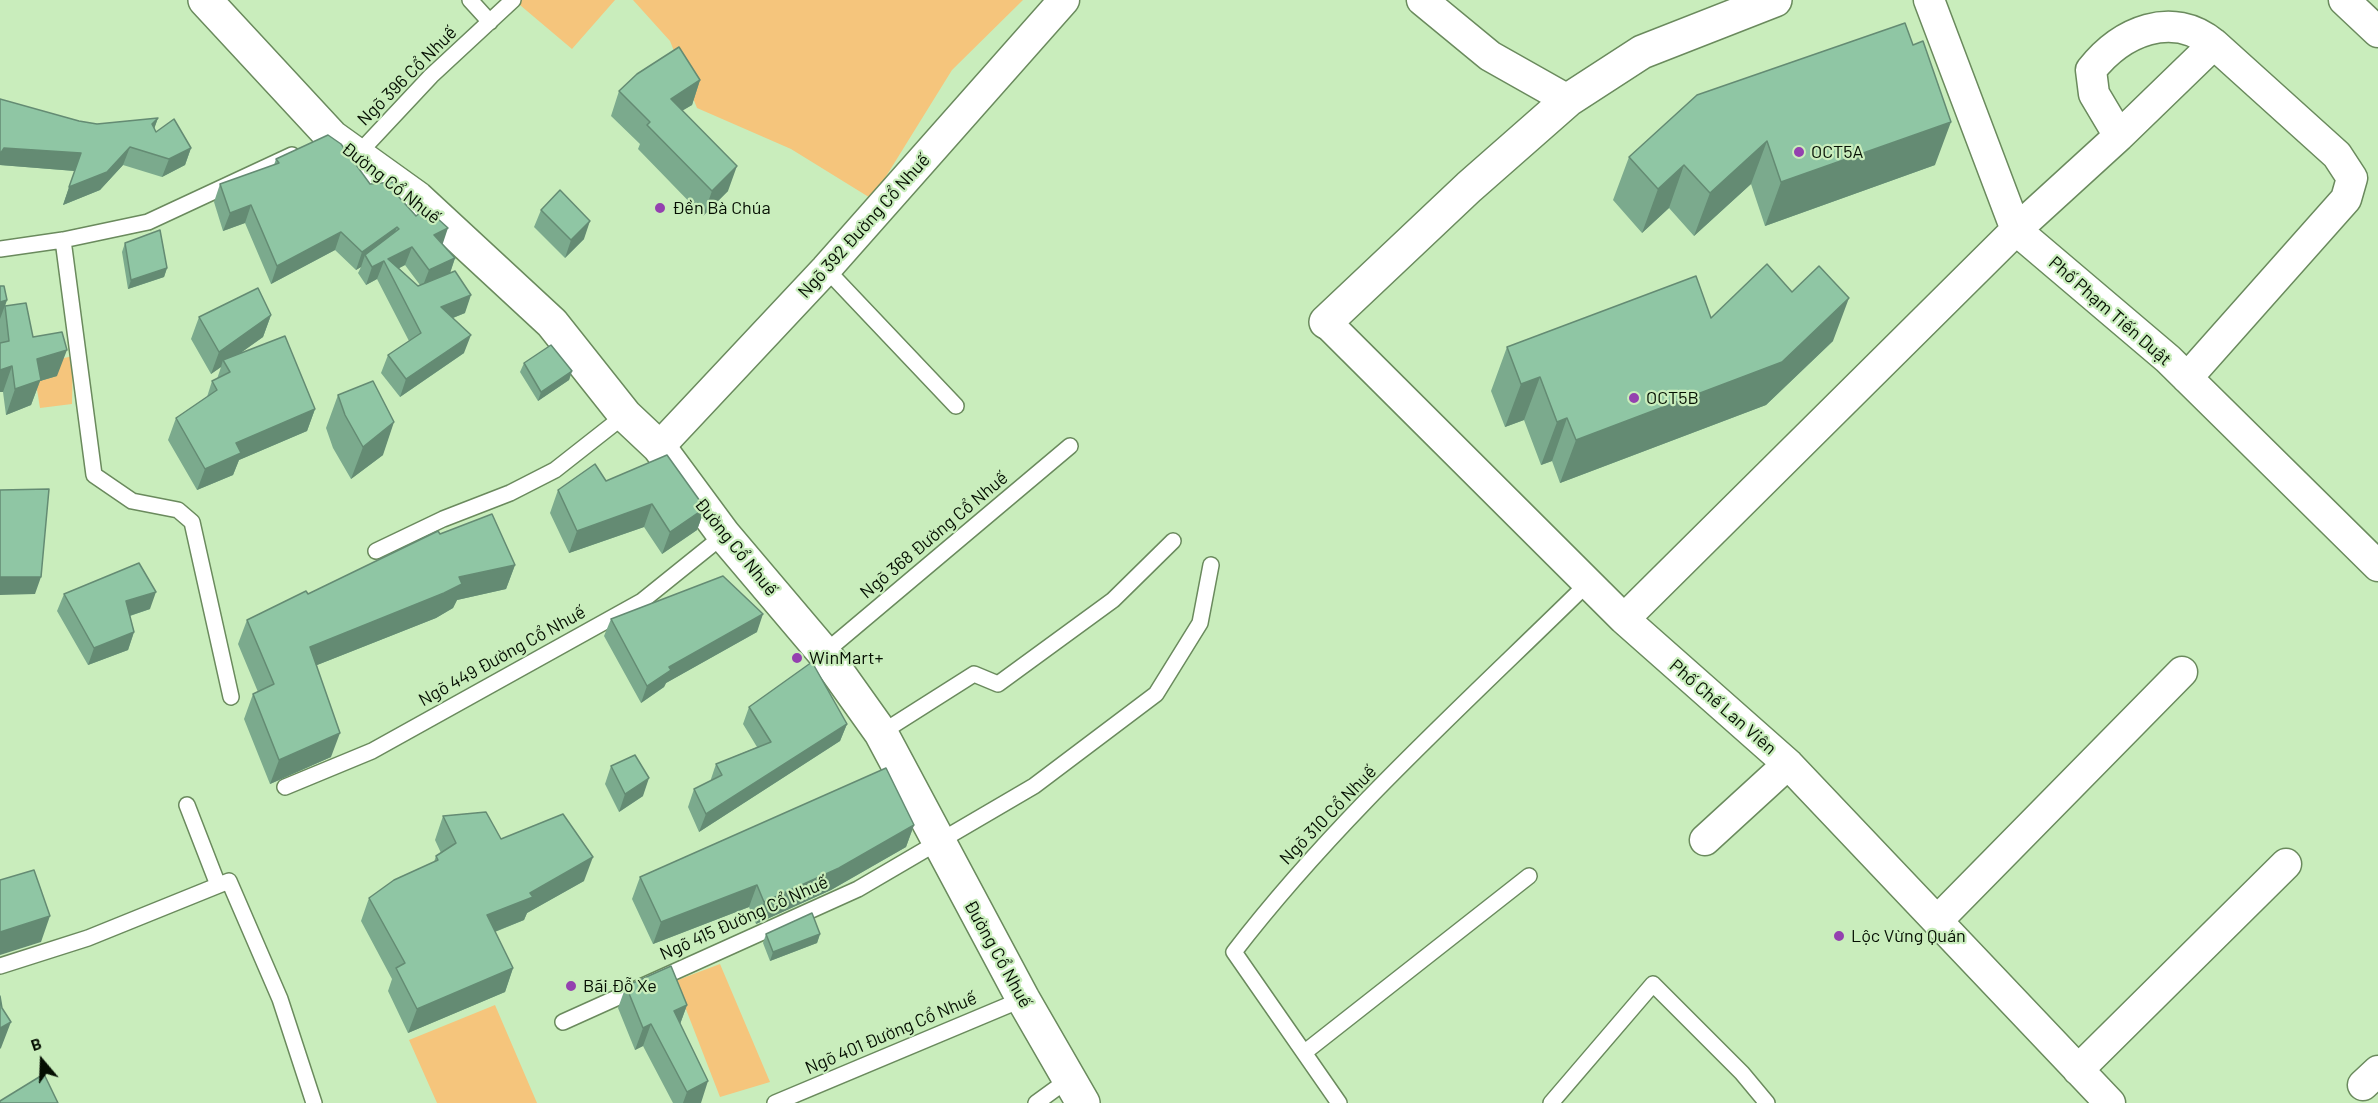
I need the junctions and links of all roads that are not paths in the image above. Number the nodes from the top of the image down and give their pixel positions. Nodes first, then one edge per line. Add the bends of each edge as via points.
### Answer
1 (205, 0) edge
2 (470, 0) edge
3 (513, 0) edge
4 (1064, 0) edge
5 (1422, 0) edge
6 (1775, 0) edge
7 (1929, 0) edge
8 (2344, 0) edge
9 (490, 22) junction
10 (2378, 32) edge
11 (2214, 44) junction
12 (1568, 100) junction
13 (2119, 136) junction
14 (330, 145) junction
15 (2016, 230) junction
16 (63, 240) junction
17 (0, 249) edge
18 (826, 270) junction
19 (1326, 322) joint
20 (2187, 378) junction
21 (956, 406) dead end
22 (626, 415) junction
23 (1070, 446) dead end
24 (659, 447) junction
25 (724, 535) junction
26 (1173, 541) dead end
27 (376, 551) dead end
28 (1211, 565) dead end
29 (2378, 566) edge
30 (1588, 583) junction
31 (1624, 619) junction
32 (824, 653) junction
33 (2182, 672) dead end
34 (231, 697) dead end
35 (881, 733) junction
36 (1788, 764) junction
37 (285, 787) dead end
38 (187, 805) dead end
39 (937, 840) junction
40 (1705, 840) dead end
41 (2286, 864) dead end
42 (1529, 876) dead end
43 (218, 885) junction
44 (1937, 921) junction
45 (0, 966) edge
46 (1023, 999) junction
47 (563, 1022) dead end
48 (1305, 1052) junction
49 (2078, 1070) junction
50 (1076, 1091) edge
51 (314, 1103) edge
52 (775, 1103) edge
53 (1036, 1103) edge
54 (1339, 1103) edge
55 (1551, 1103) edge
56 (1767, 1103) edge
57 (2110, 1103) edge

1 - 14 main road, Đường Cổ Nhuế
2 - 9 lane
3 - 9 lane, Ngõ 396 Cổ Nhuế
4 - 18 street, Ngõ 392 Đường Cổ Nhuế
5 - 12 street via 1490,56
6 - 12 main road via 1642,52
7 - 15 street, Phố Phạm Tiến Duật
8 - 10 street
9 - 14 lane, Ngõ 396 Cổ Nhuế via 431,76
11 - 13 street
11 - 13 street via 2201,33 2177,25 2144,30 2107,50 2091,70 2094,94
11 - 20 street via 2337,155 2352,178 2346,199
12 - 19 main road
13 - 15 street
14 - 16 lane via 148,222
14 - 22 main road, Đường Cổ Nhuế via 417,198 552,323
15 - 20 street, Phố Phạm Tiến Duật
15 - 31 street
16 - 17 lane
16 - 34 lane via 94,475 132,501 178,510 192,522
18 - 21 lane
18 - 24 street, Ngõ 392 Đường Cổ Nhuế
19 - 30 street, Phố Chế Lan Viên
20 - 29 street, Phố Phạm Tiến Duật
22 - 24 main road, Đường Cổ Nhuế
22 - 27 lane via 555,470 510,494 443,519
23 - 32 lane, Ngõ 368 Đường Cổ Nhuế
24 - 25 main road, Đường Cổ Nhuế
25 - 32 main road, Đường Cổ Nhuế
25 - 37 lane, Ngõ 449 Đường Cổ Nhuế via 642,601 372,751
26 - 35 lane via 1113,600 998,684 974,674
28 - 39 lane, Ngõ 415 Đường Cổ Nhuế via 1200,623 1156,694 1034,786
30 - 31 street, Phố Chế Lan Viên
30 - 48 lane, Ngõ 310 Cổ Nhuế via 1275,898 1234,952
31 - 36 street, Phố Chế Lan Viên
32 - 35 main road, Đường Cổ Nhuế
33 - 44 street
35 - 39 main road, Đường Cổ Nhuế
36 - 40 street
36 - 44 street, Phố Chế Lan Viên
38 - 43 lane
39 - 46 main road, Đường Cổ Nhuế
39 - 47 lane, Ngõ 415 Đường Cổ Nhuế via 858,889
41 - 49 street
42 - 48 lane
43 - 45 lane via 88,938
43 - 51 lane via 229,881 279,999
44 - 49 street, Phố Chế Lan Viên
46 - 50 main road, Đường Cổ Nhuế
46 - 52 lane, Ngõ 401 Đường Cổ Nhuế
48 - 54 lane, Ngõ 310 Cổ Nhuế
49 - 57 street, Phố Chế Lan Viên
50 - 53 lane
55 - 56 lane via 1653,984

